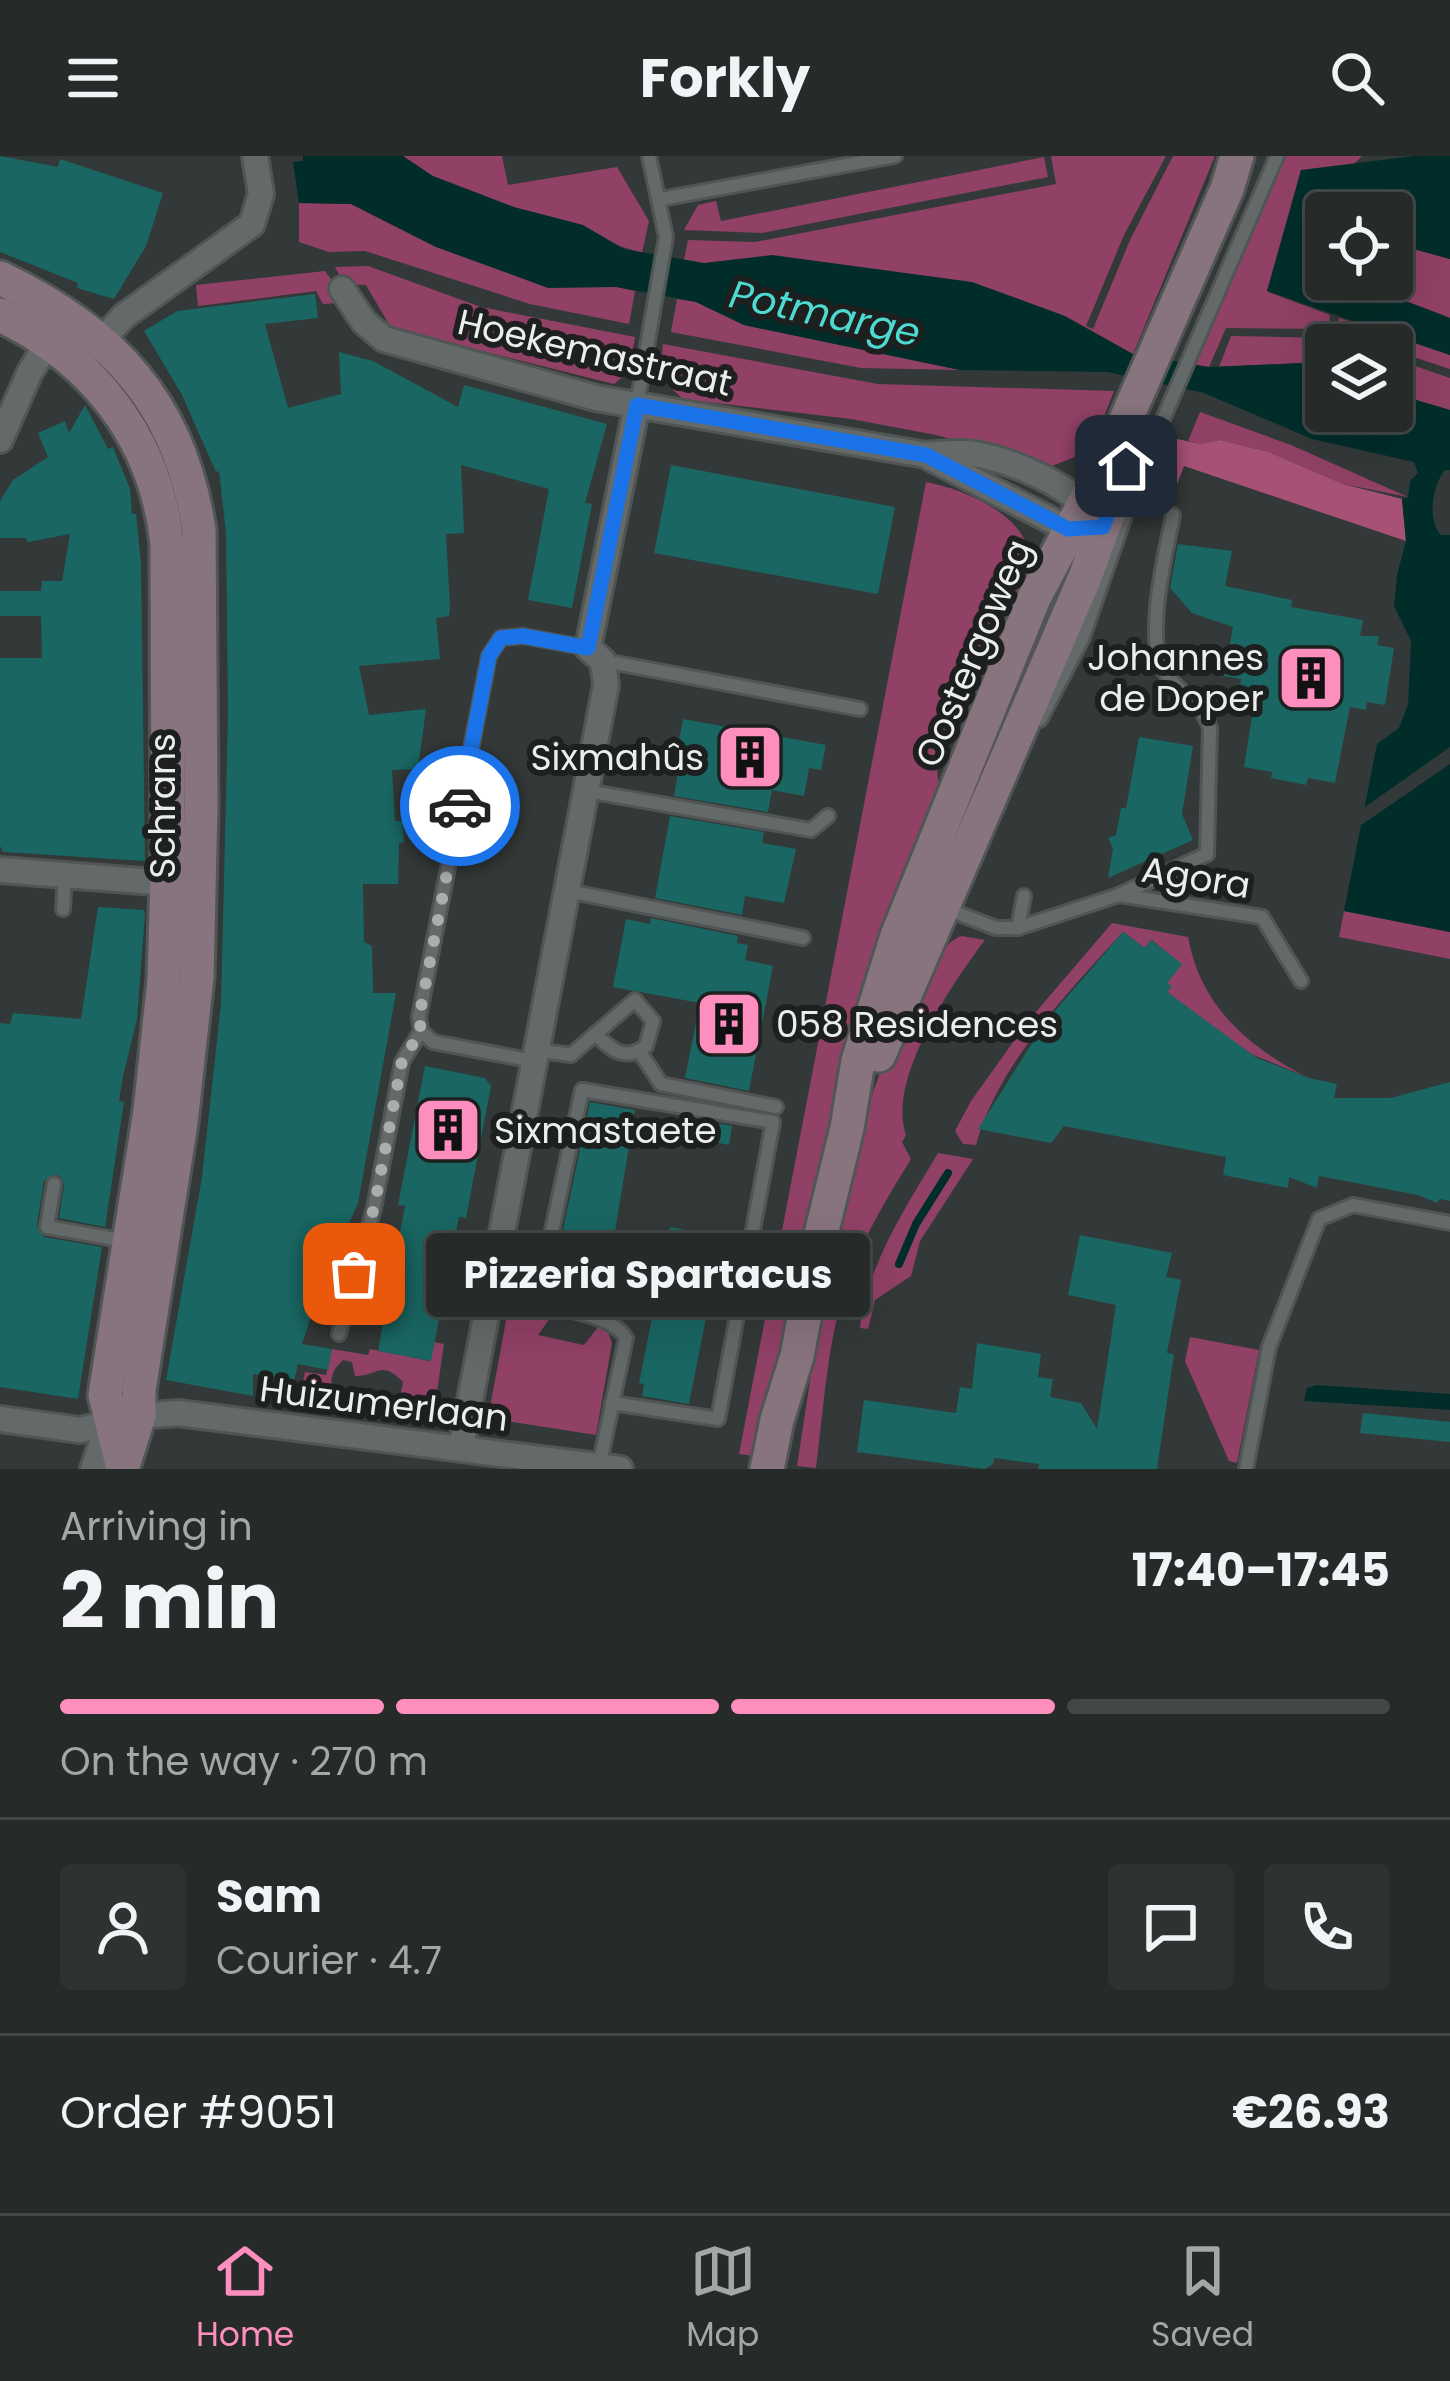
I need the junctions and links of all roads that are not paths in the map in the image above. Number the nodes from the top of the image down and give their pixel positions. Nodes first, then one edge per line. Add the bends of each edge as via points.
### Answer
1 (255, 156) edge
2 (649, 156) edge
3 (895, 156) edge
4 (1237, 156) edge
5 (1260, 156) edge
6 (1276, 156) edge
7 (661, 199) junction
8 (0, 278) edge
9 (342, 289) dead end
10 (0, 315) edge
11 (58, 328) junction
12 (102, 339) junction
13 (1171, 359) junction
14 (79, 364) junction
15 (1153, 399) junction
16 (637, 405) junction
17 (0, 440) edge
18 (1173, 515) dead end
19 (1085, 520) junction
20 (596, 657) junction
21 (860, 709) dead end
22 (586, 791) junction
23 (828, 816) dead end
24 (974, 828) junction
25 (0, 870) edge
26 (65, 875) junction
27 (184, 884) junction
28 (566, 891) junction
29 (1119, 895) junction
30 (1024, 896) dead end
31 (927, 902) junction
32 (63, 909) dead end
33 (1018, 928) junction
34 (803, 938) dead end
35 (1301, 981) dead end
36 (421, 1031) junction
37 (596, 1034) junction
38 (640, 1051) junction
39 (535, 1055) junction
40 (776, 1107) dead end
41 (54, 1184) dead end
42 (1450, 1223) edge
43 (128, 1241) junction
44 (490, 1297) junction
45 (536, 1306) junction
46 (339, 1334) dead end
47 (797, 1356) junction
48 (612, 1402) junction
49 (0, 1419) edge
50 (124, 1419) junction
51 (461, 1448) junction
52 (112, 1467) edge
53 (609, 1468) edge
54 (767, 1469) edge
55 (789, 1469) edge
56 (1246, 1469) edge

1 - 12 street via 261,194 252,224
2 - 7 lane
3 - 7 lane
4 - 13 street, Oostergoweg
5 - 13 street, Oostergoweg
6 - 13 lane, Oostergoweg
7 - 16 lane via 664,254
8 - 11 street, Schrans
9 - 16 street, Hoekemastraat via 384,339
10 - 11 street, Schrans
11 - 12 street, Schrans
11 - 14 street, Schrans
11 - 17 street
12 - 14 street
12 - 27 street, Schrans via 154,400 195,506 200,548
13 - 15 street, Oostergoweg
14 - 27 street, Schrans via 136,437 165,524
15 - 19 street, Oostergoweg
15 - 24 lane, Oostergoweg via 1133,490 1083,637 999,799
16 - 19 street, Hoekemastraat via 926,455 973,453 1013,466
16 - 20 street
18 - 29 lane via 1159,586 1159,655 1210,728 1207,854
19 - 24 street, Oostergoweg via 1070,613
19 - 31 street, Oostergoweg via 1034,598
20 - 21 lane
20 - 22 street via 606,685
20 - 36 lane via 523,636 501,638 489,656
22 - 23 lane via 811,830
22 - 28 street
24 - 31 street, Oostergoweg
25 - 26 street
26 - 27 street
26 - 32 lane
27 - 43 street, Schrans
27 - 50 street, Schrans via 188,1063 139,1390
28 - 34 lane
28 - 39 street
29 - 33 lane, Agora
29 - 35 lane, Agora via 1262,917
30 - 33 lane
31 - 33 lane via 996,928
31 - 47 street, Oostergoweg via 874,1005
36 - 39 lane via 434,1042
36 - 46 lane via 402,1061
37 - 38 lane via 614,1051
37 - 38 lane via 635,1000 654,1030
37 - 39 lane via 571,1055
38 - 40 lane via 662,1084
39 - 44 street
41 - 43 lane via 46,1227
42 - 56 lane via 1353,1205 1319,1219 1268,1347
43 - 50 street, Schrans via 105,1395
44 - 45 lane
44 - 51 street
45 - 48 lane via 620,1328 626,1338
45 - 48 lane via 582,1090 773,1122 718,1420
47 - 54 street, Oostergoweg
47 - 55 street, Oostergoweg
48 - 53 lane
49 - 50 street, Huizumerlaan via 80,1430
50 - 51 street, Huizumerlaan via 178,1413
50 - 52 street
51 - 53 street, Huizumerlaan

